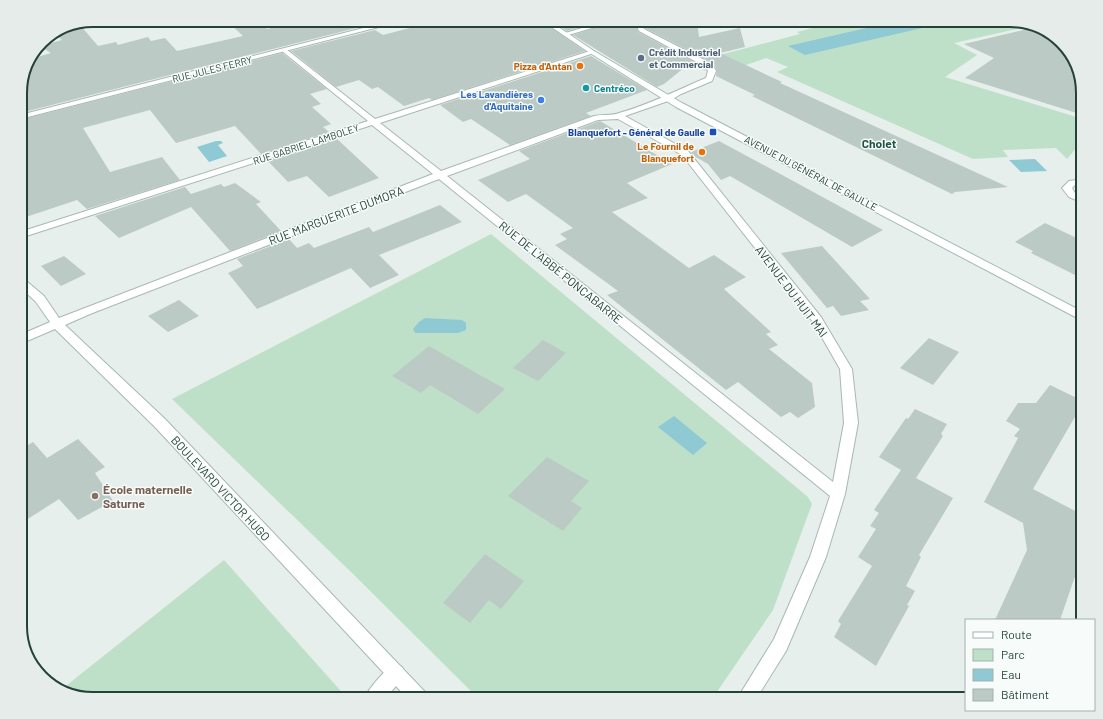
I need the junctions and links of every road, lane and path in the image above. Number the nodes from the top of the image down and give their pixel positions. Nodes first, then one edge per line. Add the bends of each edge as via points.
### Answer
1 (375, 27) edge
2 (554, 27) edge
3 (590, 27) edge
4 (641, 27) edge
5 (565, 34) junction
6 (284, 50) junction
7 (592, 52) junction
8 (668, 98) junction
9 (27, 115) edge
10 (619, 116) junction
11 (374, 122) junction
12 (440, 175) junction
13 (1076, 183) edge
14 (1076, 196) edge
15 (27, 233) edge
16 (27, 287) edge
17 (1076, 313) edge
18 (57, 324) junction
19 (27, 337) edge
20 (838, 494) junction
21 (396, 673) junction
22 (379, 692) edge
23 (414, 692) edge
24 (750, 692) edge

1 - 6 street, RUE JULES FERRY
2 - 5 street, AVENUE DU GÉNÉRAL DE GAULLE
3 - 5 street
4 - 8 street via 644,33 697,59 711,69 709,78
5 - 7 street, AVENUE DU GÉNÉRAL DE GAULLE
6 - 9 street, RUE JULES FERRY
6 - 11 street, RUE DE L'ABBÉ PONCABARRE
7 - 8 street, AVENUE DU GÉNÉRAL DE GAULLE
7 - 11 street, RUE GABRIEL LAMBOLEY
8 - 10 street
8 - 17 street, AVENUE DU GÉNÉRAL DE GAULLE
10 - 12 street, RUE MARGUERITE DUMORA via 597,118
10 - 20 street, AVENUE DU HUIT MAI via 684,153 817,320 838,355 846,369 851,423
11 - 12 street, RUE DE L'ABBÉ PONCABARRE
11 - 15 street, RUE GABRIEL LAMBOLEY
12 - 18 street, RUE MARGUERITE DUMORA
12 - 20 street, RUE DE L'ABBÉ PONCABARRE
13 - 14 street via 1067,188
16 - 18 street, BOULEVARD VICTOR HUGO via 40,299
18 - 19 street, RUE MARGUERITE DUMORA
18 - 21 street, BOULEVARD VICTOR HUGO via 160,423
20 - 24 street, AVENUE DU HUIT MAI via 818,557 780,645
21 - 22 street
21 - 23 street, BOULEVARD VICTOR HUGO

